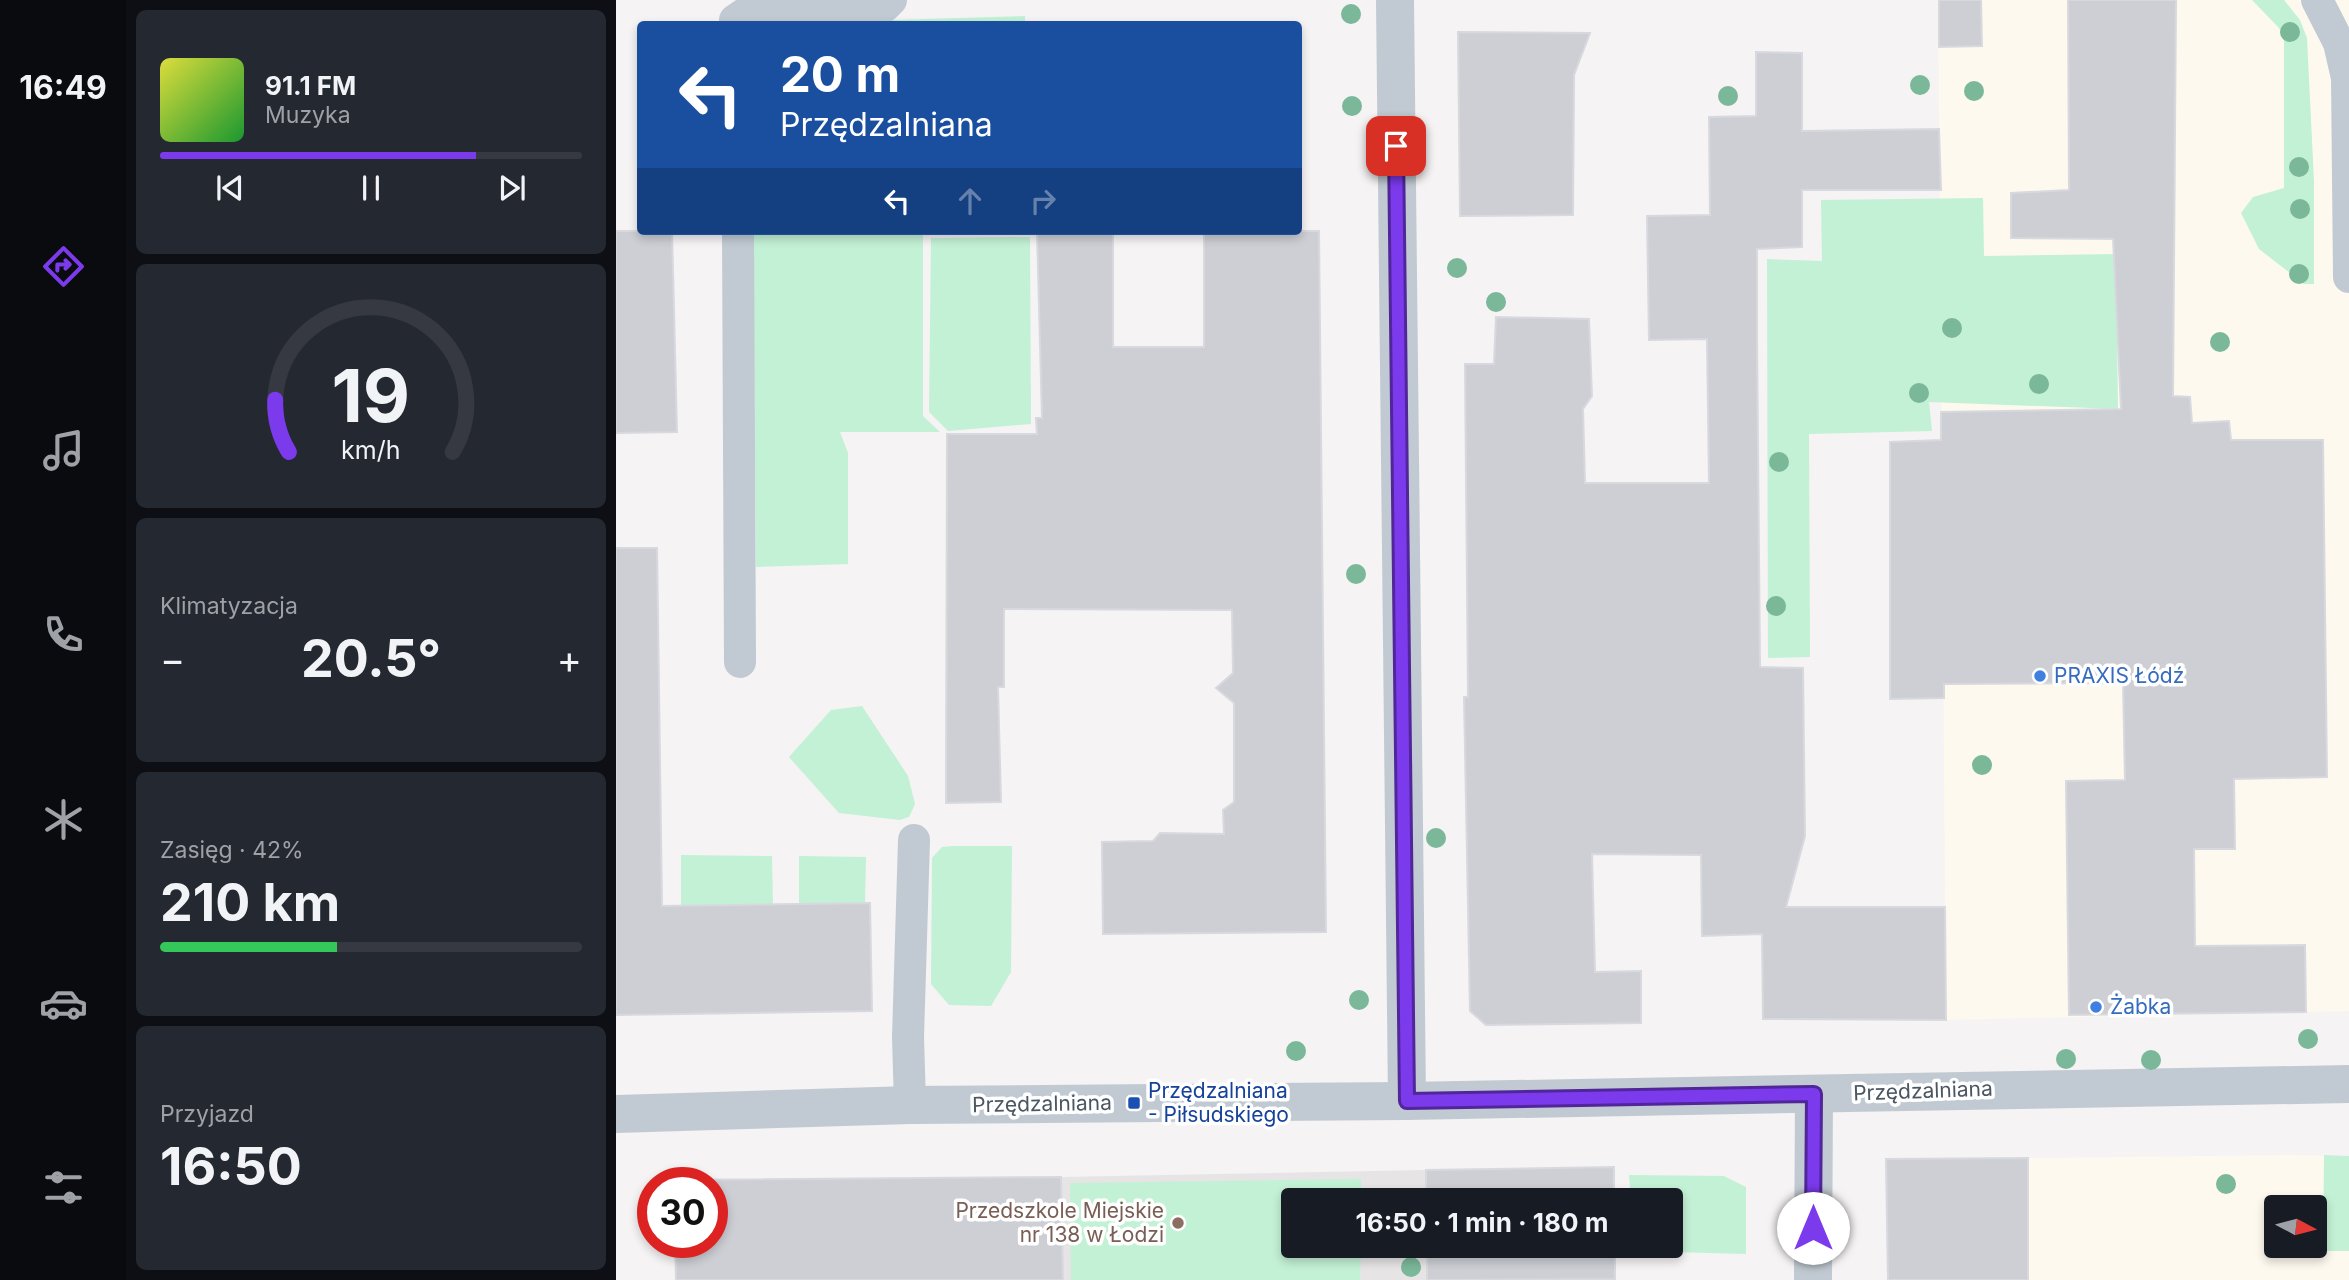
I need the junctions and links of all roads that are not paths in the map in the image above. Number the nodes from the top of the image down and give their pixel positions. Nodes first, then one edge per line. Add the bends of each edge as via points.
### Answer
1 (891, 0) edge
2 (1395, 0) edge
3 (2316, 0) edge
4 (735, 21) edge
5 (737, 235) edge
6 (2349, 277) edge
7 (740, 662) dead end
8 (914, 840) dead end
9 (2349, 1084) edge
10 (1814, 1094) junction
11 (1407, 1101) junction
12 (910, 1105) junction
13 (616, 1114) edge
14 (1812, 1280) edge

1 - 4 lane via 884,7 750,10
2 - 11 street
3 - 6 lane via 2339,43 2347,78
5 - 7 lane
8 - 12 lane
9 - 10 street, Przędzalniana
10 - 11 street, Przędzalniana
10 - 14 street
11 - 12 street, Przędzalniana
12 - 13 street, Przędzalniana

